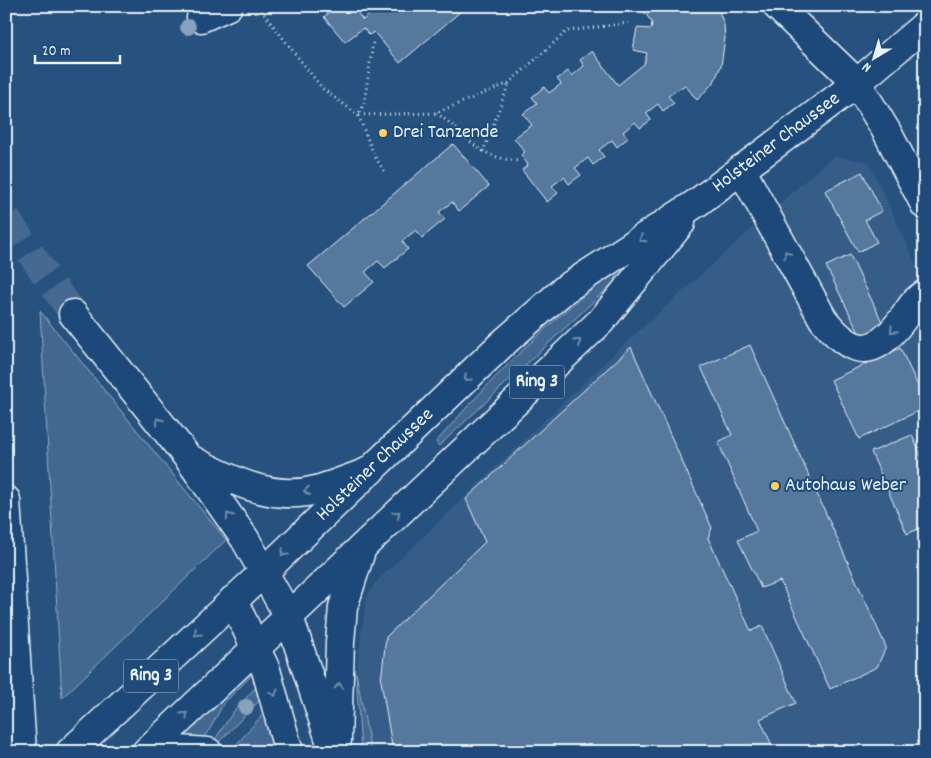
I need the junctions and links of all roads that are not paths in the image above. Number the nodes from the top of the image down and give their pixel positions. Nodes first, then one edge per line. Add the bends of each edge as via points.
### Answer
1 (228, 6) edge
2 (777, 6) edge
3 (201, 18) dead end
4 (925, 25) edge
5 (857, 83) junction
6 (741, 169) junction
7 (698, 202) junction
8 (925, 205) edge
9 (925, 294) edge
10 (74, 314) tunnel mouth
11 (189, 459) junction
12 (370, 471) junction
13 (6, 500) edge
14 (362, 548) junction
15 (264, 572) junction
16 (233, 600) junction
17 (289, 617) junction
18 (257, 647) junction
19 (21, 739) edge
20 (148, 750) edge
21 (70, 752) edge
22 (208, 752) edge
23 (289, 752) edge
24 (336, 752) edge

1 - 3 main road
2 - 5 main road
4 - 5 main road, Holsteiner Chaussee / Ring 3
5 - 6 main road, Holsteiner Chaussee / Ring 3
5 - 8 main road
6 - 7 main road, Holsteiner Chaussee / Ring 3
9 -> 6 main road via 883,340 857,349 839,338 823,318
7 -> 12 main road, Holsteiner Chaussee / Ring 3 via 565,289 502,344
14 -> 7 main road, Holsteiner Chaussee / Ring 3 via 601,321
11 -> 10 main road
12 -> 11 main road via 314,491 288,493 256,489
15 -> 11 main road
12 -> 15 main road, Holsteiner Chaussee / Ring 3
13 - 19 main road
14 - 17 main road, Holsteiner Chaussee / Ring 3
24 -> 14 main road via 343,607
15 - 16 main road, Holsteiner Chaussee / Ring 3
15 - 17 main road
16 - 18 main road
16 -> 21 main road, Holsteiner Chaussee / Ring 3
17 - 18 main road, Holsteiner Chaussee / Ring 3
17 - 24 main road
20 -> 18 main road, Holsteiner Chaussee / Ring 3
18 -> 23 main road via 272,686
20 - 22 main road

